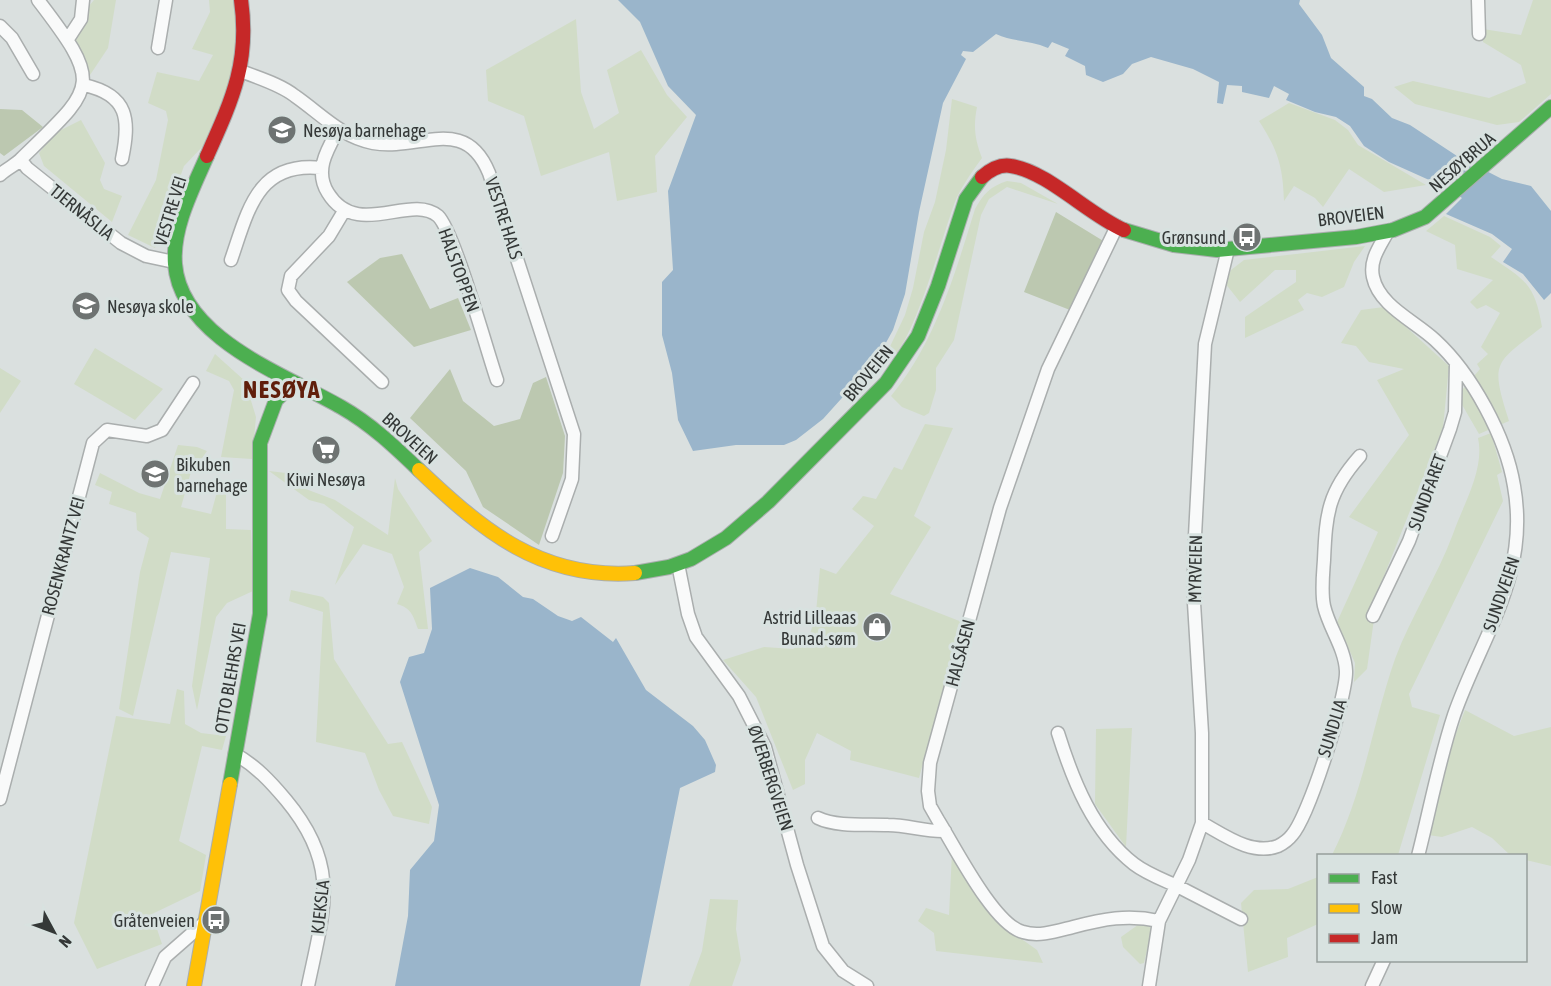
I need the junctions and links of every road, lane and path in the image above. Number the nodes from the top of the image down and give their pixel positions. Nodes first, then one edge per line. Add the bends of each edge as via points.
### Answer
1 (38, 0) edge
2 (82, 0) edge
3 (166, 0) edge
4 (241, 0) edge
5 (1478, 0) edge
6 (0, 26) edge
7 (1479, 34) dead end
8 (68, 39) junction
9 (158, 48) dead end
10 (241, 71) junction
11 (33, 74) dead end
12 (84, 85) junction
13 (1551, 107) edge
14 (338, 130) junction
15 (122, 159) dead end
16 (21, 160) junction
17 (321, 168) junction
18 (0, 175) edge
19 (1436, 208) joint
20 (345, 211) junction
21 (1117, 226) junction
22 (1388, 231) junction
23 (1228, 249) junction
24 (231, 260) dead end
25 (174, 262) junction
26 (1456, 363) junction
27 (278, 373) junction
28 (497, 380) dead end
29 (382, 382) dead end
30 (193, 383) dead end
31 (294, 383) junction
32 (276, 400) junction
33 (1360, 456) dead end
34 (552, 536) dead end
35 (678, 564) junction
36 (1373, 616) dead end
37 (1058, 733) dead end
38 (235, 754) junction
39 (1, 793) edge
40 (818, 818) dead end
41 (1202, 823) junction
42 (945, 831) junction
43 (1418, 854) edge
44 (1177, 886) junction
45 (1241, 919) dead end
46 (1159, 921) junction
47 (205, 922) junction
48 (1383, 962) edge
49 (198, 984) edge
50 (862, 985) edge
51 (152, 986) edge
52 (308, 986) edge
53 (1149, 986) edge
54 (1372, 986) edge

1 - 8 street
2 - 8 street via 81,19
3 - 9 street
4 - 10 street, VESTRE VEI
5 - 7 street
6 - 11 street via 12,38
8 - 12 street via 79,60
10 - 14 street, VESTRE HALS via 293,94
10 - 25 street, VESTRE VEI via 187,209
12 - 15 street via 107,92 121,105 127,119
12 - 16 street via 80,99 68,115
13 - 19 street, NESØYBRUA
14 - 17 street
14 - 34 street, VESTRE HALS via 393,145 452,138 472,146 485,163 574,434 572,479
16 - 18 street
16 - 25 street, TJERNÅSLIA via 120,243 146,256
17 - 20 street via 326,190
17 - 24 street via 293,168 266,182 252,204
19 - 22 street, BROVEIEN via 1413,224
20 - 28 street, HALSTOPPEN via 376,215 418,210 438,217 457,255
20 - 29 street via 329,236 291,276 288,290
21 - 23 street, BROVEIEN via 1185,247
21 - 35 street, BROVEIEN via 1088,212 1027,171 1000,166 984,175 966,199 919,335 888,381 747,520 716,546
21 - 42 street, HALSÅSEN via 1048,369 1000,508 930,763 930,806
22 - 23 street, BROVEIEN
22 - 26 street, SUNDVEIEN via 1374,255 1372,270 1380,293 1436,340
23 - 41 street, MYRVEIEN via 1205,344 1194,555
25 - 27 street, VESTRE VEI via 180,289 194,314
26 - 36 street, SUNDFARET via 1455,412 1450,429 1409,541
26 - 43 street, SUNDVEIEN via 1479,395 1514,485 1516,554 1498,610 1453,719
27 - 31 street, VESTRE VEI
27 - 32 street
30 - 39 street, ROSENKRANTZ VEI via 162,430 154,435 107,430 93,443
31 - 32 street, OTTO BLEHRS VEI
31 - 35 street, BROVEIEN via 366,423 481,525 529,555 559,566 604,573 641,572
32 - 38 street, OTTO BLEHRS VEI via 260,443 260,614
33 - 41 street, SUNDLIA via 1334,489 1326,516 1323,603 1346,671 1341,709 1304,814 1293,835 1280,845 1263,849 1242,844
35 - 50 street, ØVERBERGVEIEN via 696,637 739,696 765,747 823,946 832,960
37 - 44 street via 1076,782 1109,840 1136,865
38 - 47 street, OTTO BLEHRS VEI
38 - 52 street, KJEKSLA via 268,779 301,818 318,851 325,874 325,894
40 - 42 street
41 - 44 street, MYRVEIEN
42 - 46 street, HALSÅSEN via 993,909 1006,924 1022,932 1051,933 1116,916 1136,915
44 - 45 street
44 - 46 street, MYRVEIEN
46 - 53 street, MYRVEIEN
47 - 49 street, OTTO BLEHRS VEI
47 - 51 street via 165,957
48 - 54 street

